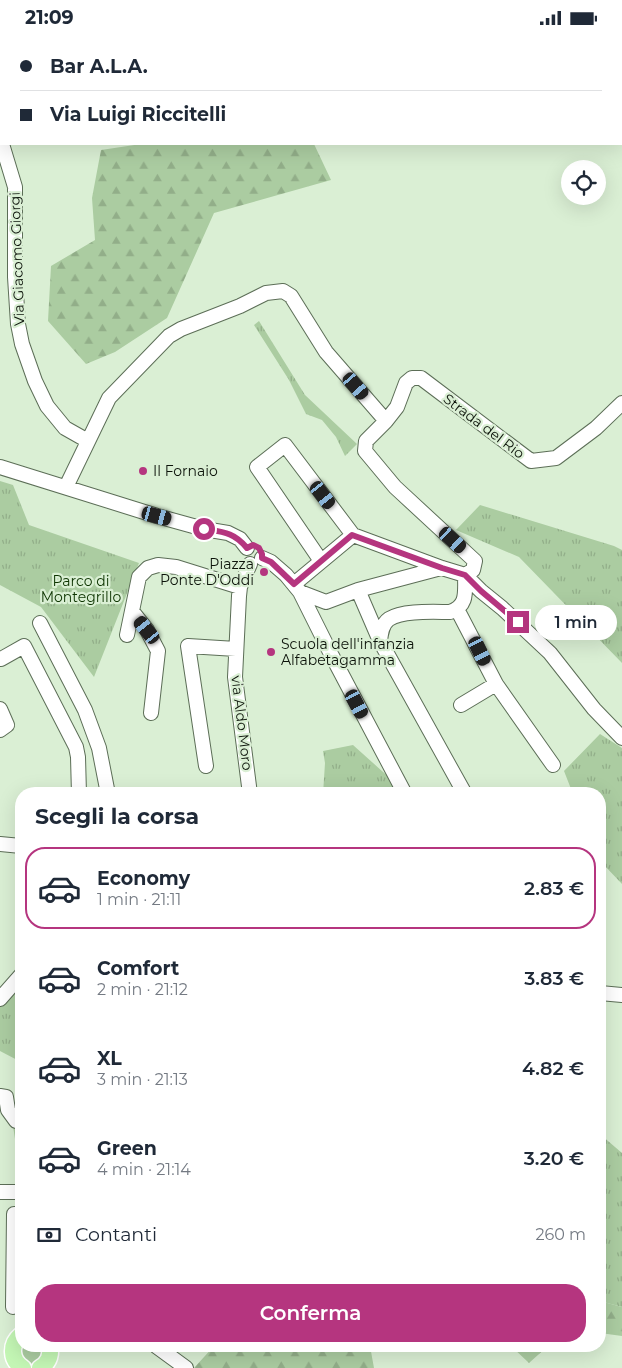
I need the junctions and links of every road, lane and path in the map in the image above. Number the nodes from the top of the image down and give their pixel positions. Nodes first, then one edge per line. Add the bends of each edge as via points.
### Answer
1 (3, 145) edge
2 (622, 403) edge
3 (386, 421) junction
4 (88, 441) junction
5 (0, 467) edge
6 (66, 487) junction
7 (352, 535) junction
8 (256, 561) junction
9 (321, 561) junction
10 (442, 568) junction
11 (462, 574) junction
12 (240, 587) junction
13 (297, 588) junction
14 (358, 590) junction
15 (457, 609) junction
16 (132, 611) junction
17 (40, 623) dead end
18 (127, 635) dead end
19 (380, 641) junction
20 (236, 649) junction
21 (1, 659) dead end
22 (496, 684) junction
23 (460, 705) dead end
24 (0, 709) edge
25 (151, 713) dead end
26 (0, 729) edge
27 (622, 738) edge
28 (553, 765) dead end
29 (206, 766) dead end
30 (79, 787) edge
31 (107, 787) edge
32 (249, 787) edge
33 (401, 787) edge
34 (461, 787) edge
35 (0, 844) edge
36 (15, 845) edge
37 (15, 982) edge
38 (606, 994) edge
39 (622, 995) edge
40 (0, 999) edge
41 (0, 1096) edge
42 (15, 1120) edge
43 (15, 1191) edge
44 (0, 1192) edge
45 (15, 1214) edge
46 (11, 1307) edge
47 (12, 1339) edge
48 (50, 1352) edge
49 (164, 1352) edge
50 (23, 1368) edge
51 (40, 1368) edge
52 (186, 1368) edge

1 - 4 street, Via Giacomo Giorgi via 15,187 15,277 22,344 47,406 65,428
2 - 3 street, Strada del Rio via 556,459 531,461 421,379 412,377 406,383 397,407
3 - 4 street via 326,352 290,296 283,291 266,293 169,336 109,397
3 - 11 street via 366,441 366,451 395,487 475,561 473,571
4 - 6 street
5 - 6 street
6 - 8 street via 204,529 228,533 240,539 247,548 244,555 247,562
7 - 9 street
7 - 9 street via 285,445 256,467
7 - 10 street
8 - 12 street, via Aldo Moro
8 - 13 street via 271,562
9 - 13 street
10 - 11 street
10 - 14 street
11 - 15 street via 463,603
11 - 27 street via 550,653 594,709
12 - 16 street via 176,567 158,565 148,568 138,577
12 - 20 street, via Aldo Moro
13 - 14 street via 326,601
13 - 33 street
14 - 19 street
15 - 19 street via 389,619 382,627
15 - 22 street
16 - 18 street
16 - 25 street via 158,651
17 - 31 street via 85,710 99,748
19 - 34 street
20 - 29 street via 188,646
20 - 32 street, via Aldo Moro via 235,677
21 - 30 street via 24,646 76,747
22 - 23 street
22 - 28 street
24 - 26 street via 7,725
35 - 36 street
37 - 40 street
38 - 39 street
41 - 42 street via 6,1097 8,1110
43 - 44 street
45 - 46 street
47 - 50 main road via 15,1361
48 - 51 main road via 47,1363
49 - 52 street

